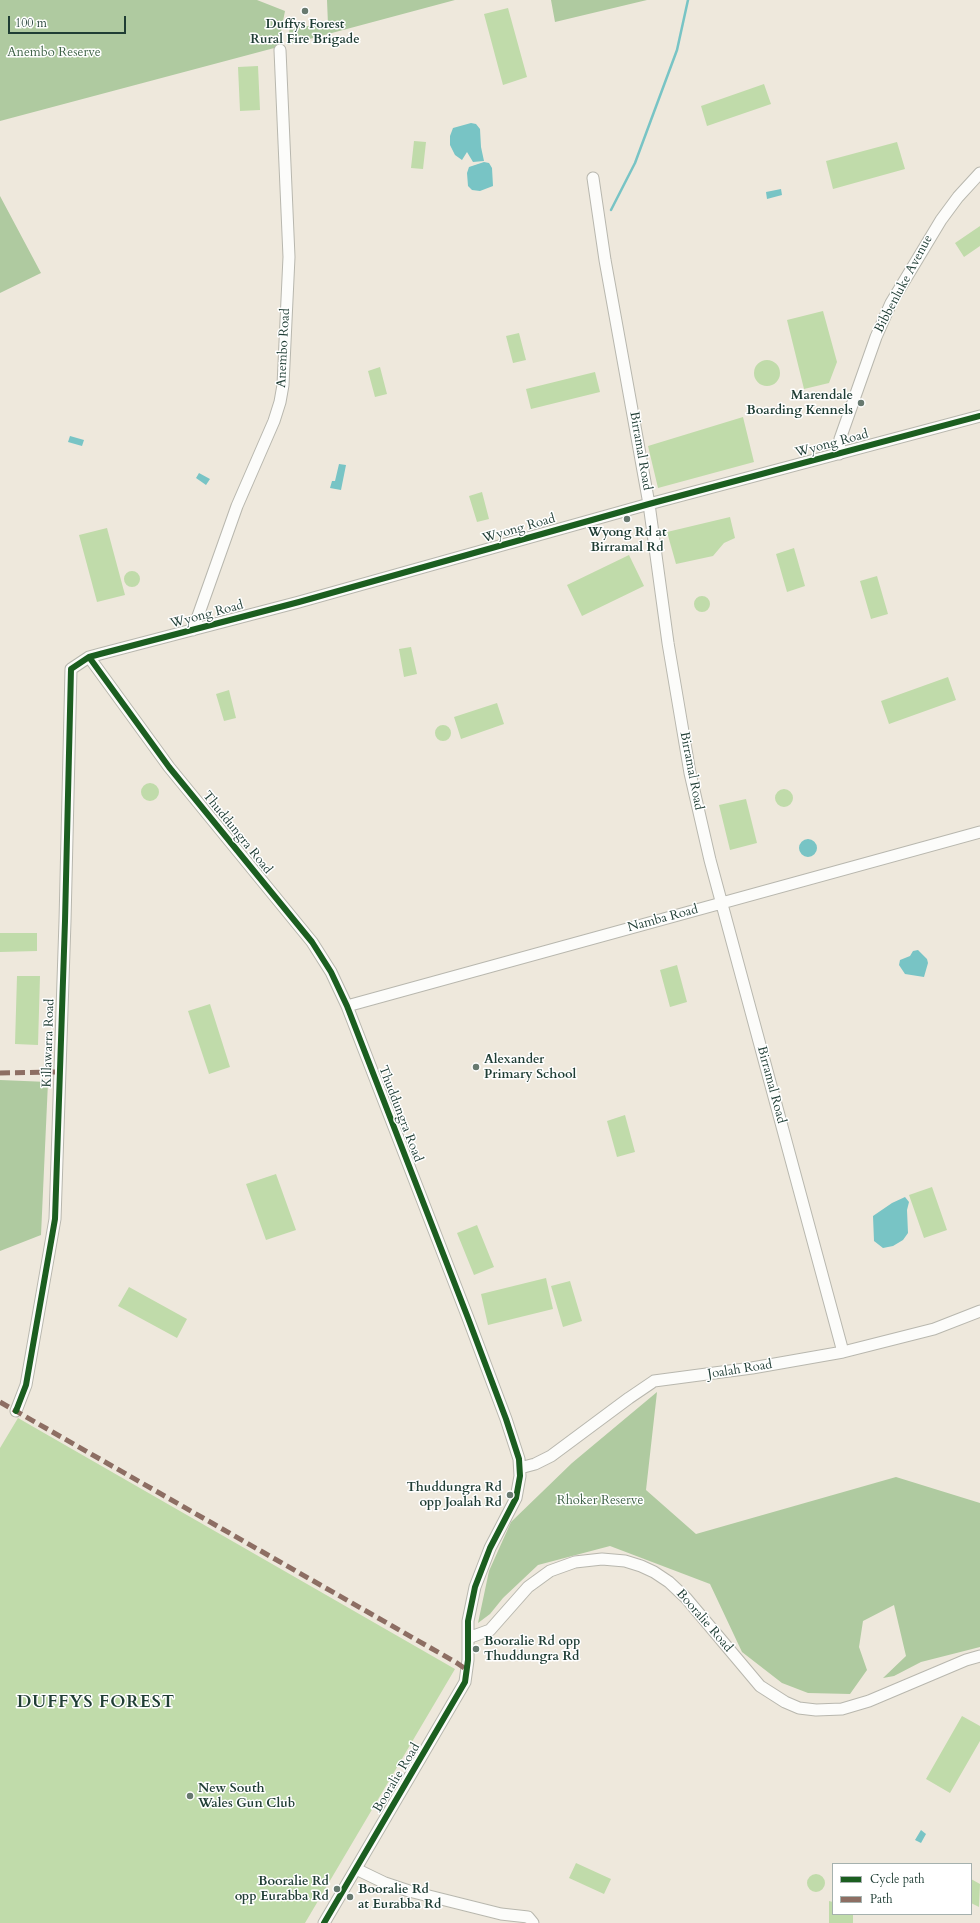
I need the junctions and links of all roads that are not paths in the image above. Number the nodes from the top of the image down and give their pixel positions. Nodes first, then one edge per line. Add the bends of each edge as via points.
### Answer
1 (280, 50) dead end
2 (980, 173) edge
3 (593, 178) dead end
4 (980, 416) edge
5 (839, 454) junction
6 (649, 504) junction
7 (193, 630) junction
8 (89, 657) junction
9 (70, 673) joint
10 (980, 832) edge
11 (722, 903) junction
12 (347, 1006) junction
13 (980, 1311) edge
14 (843, 1352) junction
15 (16, 1411) dead end
16 (520, 1468) junction
17 (468, 1638) junction
18 (980, 1656) edge
19 (356, 1869) junction
20 (324, 1923) edge
21 (533, 1923) edge

1 - 7 street, Anembo Road via 289,257 283,385 274,421 237,506
2 - 5 street, Bibbenluke Avenue via 958,197 925,243 891,302 840,439
3 - 6 street, Birramal Road via 605,260
4 - 5 street, Wyong Road
5 - 6 street, Wyong Road
6 - 7 street, Wyong Road
6 - 11 street, Birramal Road via 668,643 690,772
7 - 8 street, Wyong Road
8 - 9 street, Wyong Road via 75,664
8 - 12 street, Thuddungra Road via 169,767 312,942 331,972
9 - 15 street, Killawarra Road via 55,1219 26,1385
10 - 11 street, Namba Road
11 - 12 street, Namba Road
11 - 14 street, Birramal Road
12 - 16 street, Thuddungra Road via 500,1405
13 - 14 street, Joalah Road via 934,1329
14 - 16 street, Joalah Road via 654,1381 551,1456
16 - 17 street, Thuddungra Road via 516,1498 478,1576 470,1610
17 - 18 street, Booralie Road via 490,1630 528,1588 550,1571 575,1562 602,1560 625,1561 641,1566 669,1582 686,1598 760,1686 799,1708 842,1709 869,1701
17 - 19 street, Booralie Road via 467,1670 461,1691
19 - 20 street, Booralie Road
19 - 21 street via 409,1891 501,1914 528,1917

